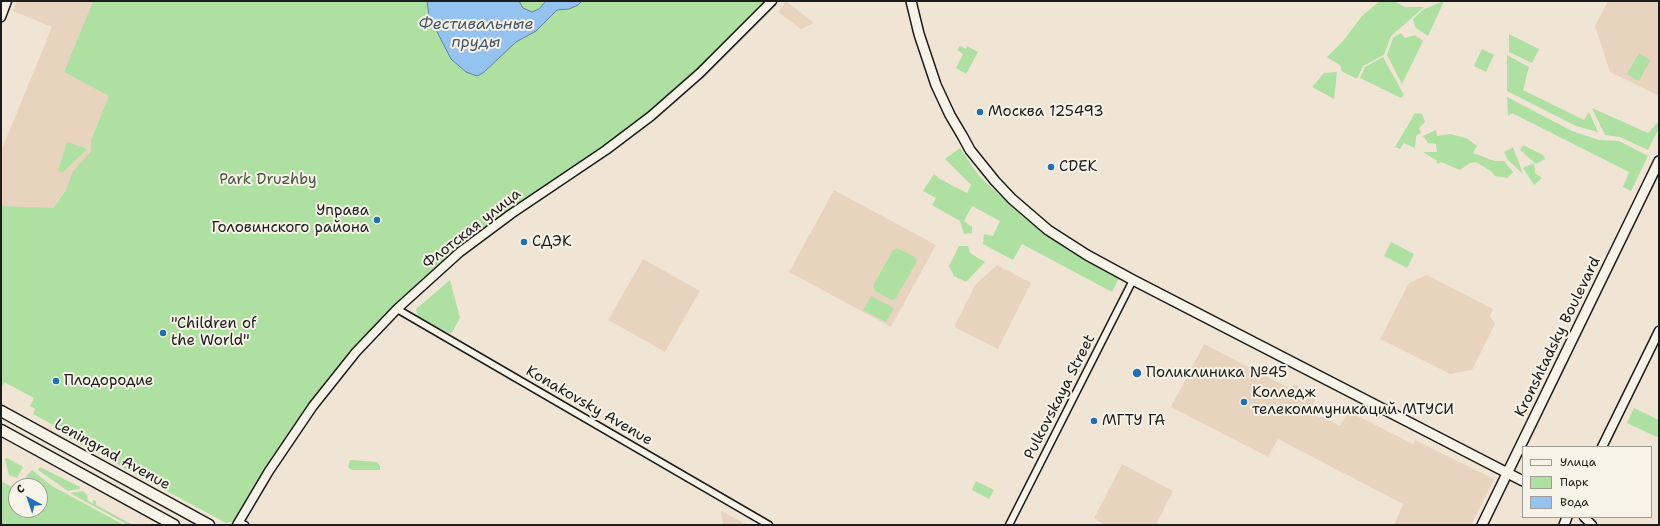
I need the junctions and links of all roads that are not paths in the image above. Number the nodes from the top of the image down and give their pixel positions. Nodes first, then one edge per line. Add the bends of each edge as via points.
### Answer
1 (7, 1) edge
2 (772, 1) edge
3 (910, 2) edge
4 (1, 17) edge
5 (1659, 161) edge
6 (1133, 280) junction
7 (397, 309) junction
8 (1659, 330) edge
9 (1, 411) edge
10 (1, 430) edge
11 (1602, 446) edge
12 (1508, 473) junction
13 (1522, 480) edge
14 (241, 524) edge
15 (174, 525) edge
16 (208, 525) edge
17 (769, 525) edge
18 (1009, 525) edge
19 (1482, 525) edge

1 - 4 street
2 - 7 street, Флотская улица via 700,73 651,116 460,252
3 - 6 main road via 926,60 936,85 966,144 988,173 1012,199 1048,230
5 - 12 main road, Kronshtadsky Boulevard
6 - 12 main road
6 - 18 street, Pulkovskaya Street
7 - 14 street, Флотская улица via 356,352 313,406 269,471
7 - 17 street, Konakovsky Avenue
8 - 11 street
9 - 16 main road, Leningrad Avenue
10 - 15 main road, Leningrad Avenue
12 - 13 main road
12 - 19 main road, Kronshtadsky Boulevard

